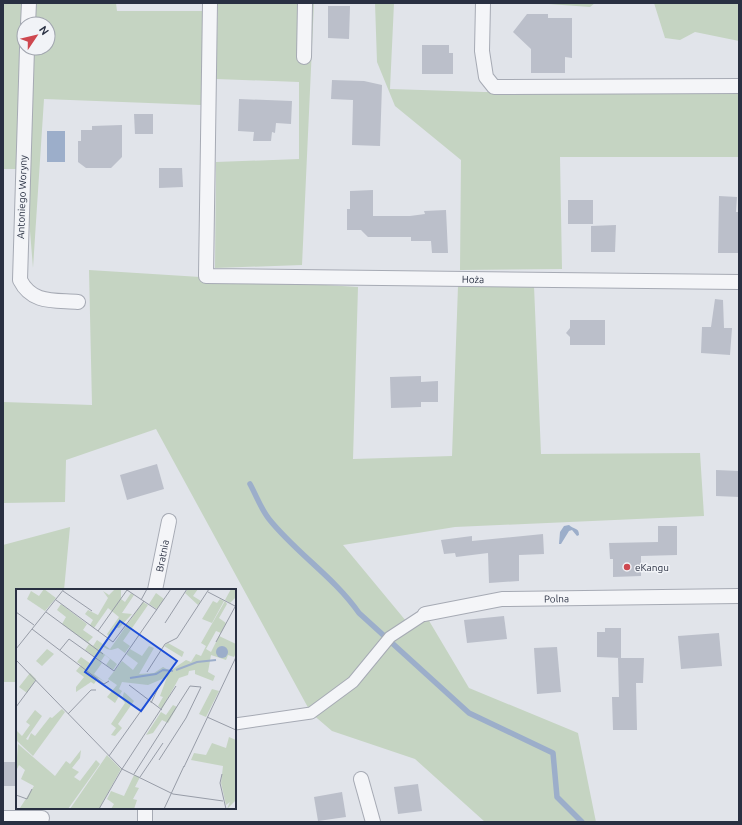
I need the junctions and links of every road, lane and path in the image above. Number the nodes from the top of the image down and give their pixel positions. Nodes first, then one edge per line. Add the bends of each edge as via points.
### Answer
1 (29, 3) edge
2 (210, 3) edge
3 (305, 3) edge
4 (483, 3) edge
5 (28, 16) edge
6 (27, 56) edge
7 (304, 57) dead end
8 (739, 86) edge
9 (739, 282) edge
10 (78, 302) dead end
11 (169, 521) dead end
12 (155, 589) edge
13 (739, 596) edge
14 (425, 614) joint
15 (236, 724) edge
16 (361, 778) dead end
17 (145, 809) edge
18 (3, 818) edge
19 (42, 818) dead end
20 (145, 822) edge
21 (373, 822) edge

1 - 5 street
2 - 9 street, Hoża via 206,276
3 - 7 street
4 - 8 street via 482,51 486,77 494,86
6 - 10 street, Antoniego Woryny via 20,280 35,297
11 - 12 street, Bratnia
13 - 14 street, Polna via 502,599
14 - 15 street, Polna via 387,640 353,682 311,713
16 - 21 street
17 - 20 street
18 - 19 street

